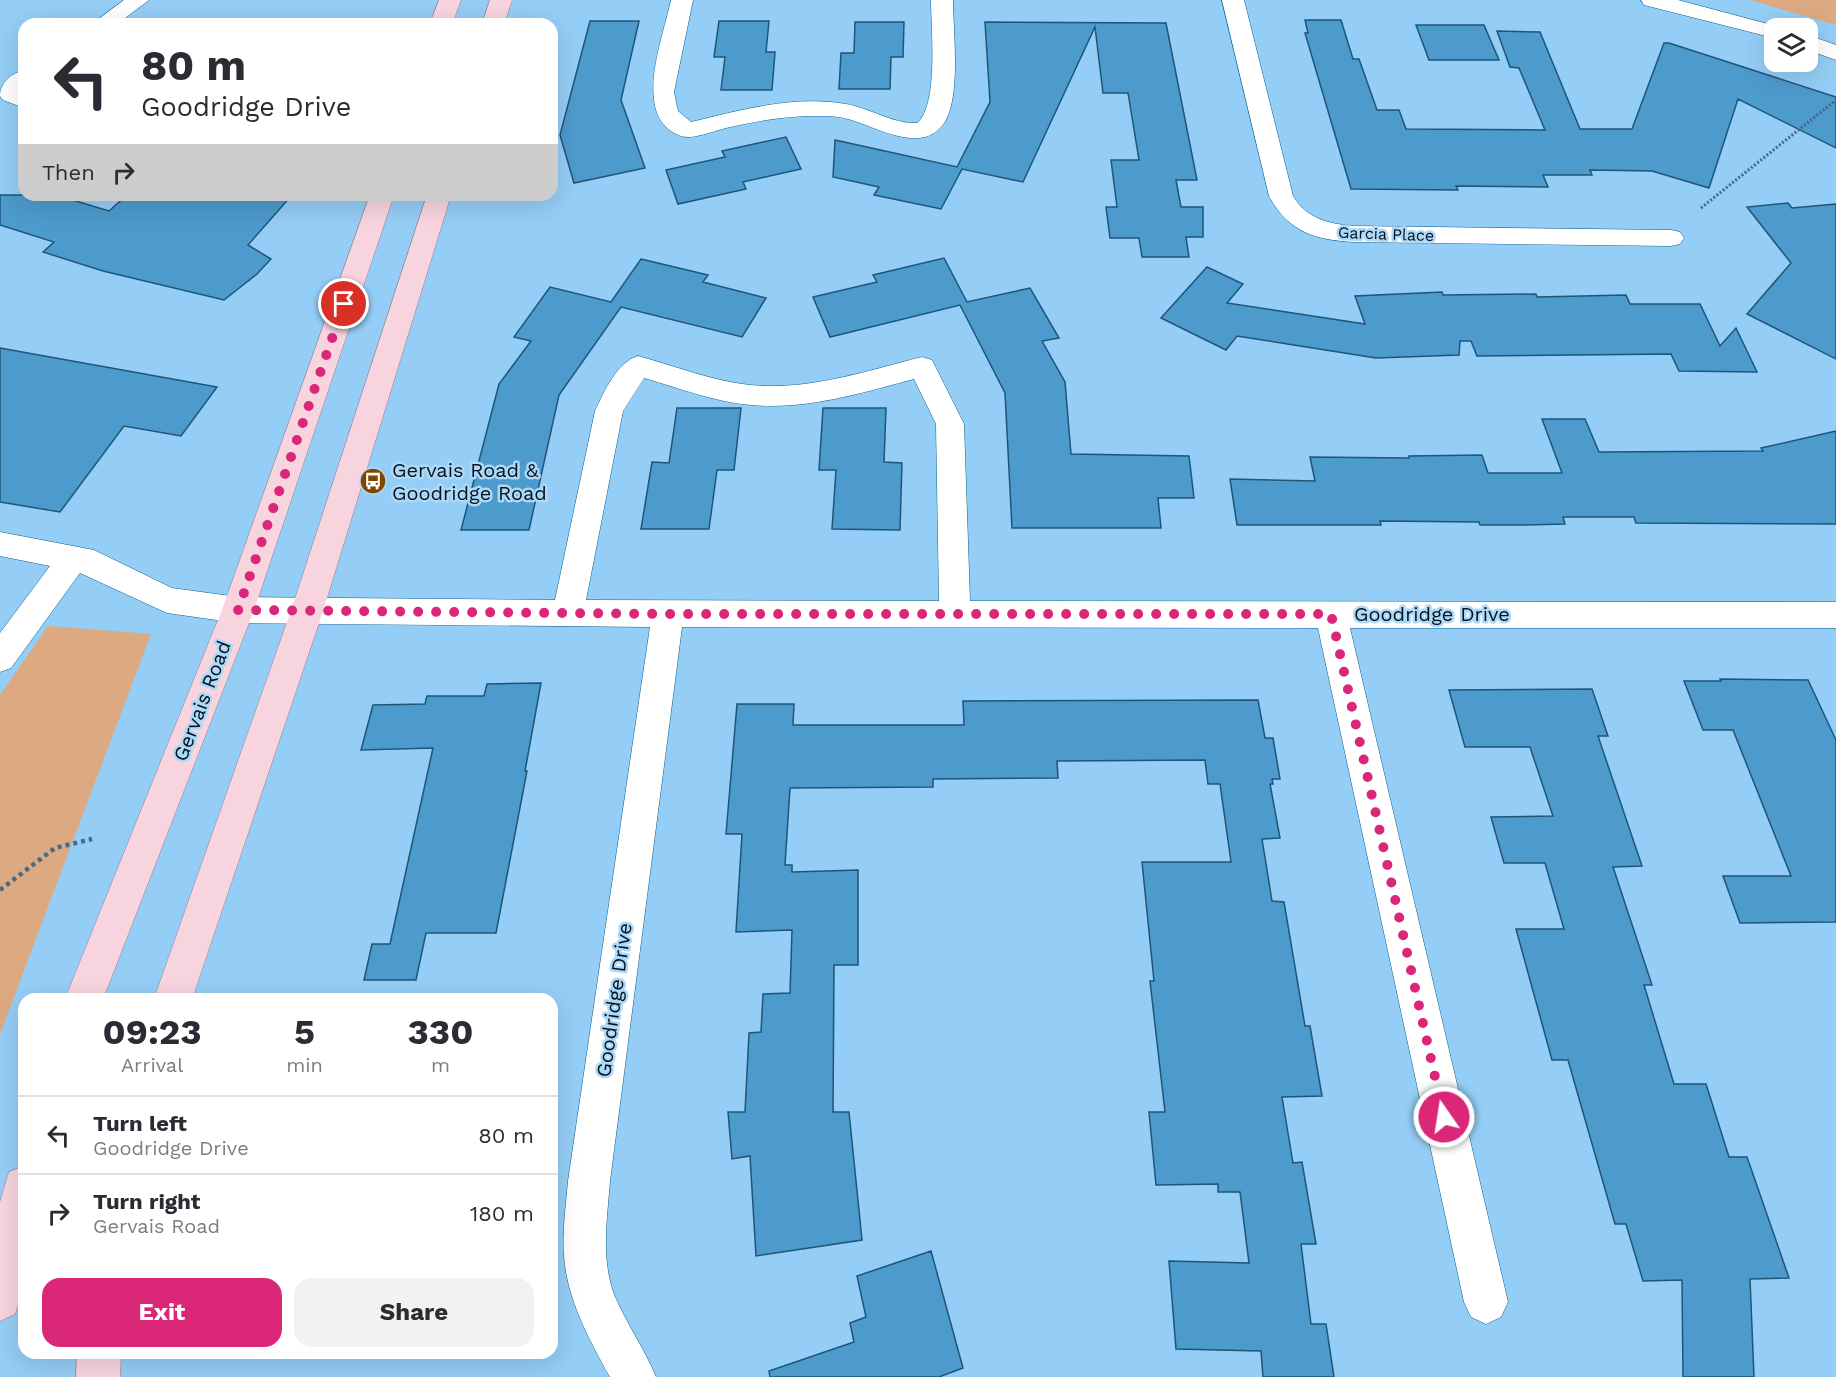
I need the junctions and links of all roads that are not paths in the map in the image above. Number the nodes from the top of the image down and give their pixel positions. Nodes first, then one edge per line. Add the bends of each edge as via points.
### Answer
1 (138, 0) edge
2 (450, 0) edge
3 (501, 0) edge
4 (682, 0) edge
5 (942, 0) edge
6 (1233, 0) edge
7 (1652, 0) edge
8 (112, 18) edge
9 (443, 18) edge
10 (496, 18) edge
11 (1764, 28) edge
12 (1818, 46) edge
13 (1836, 53) edge
14 (18, 82) edge
15 (18, 98) edge
16 (380, 201) edge
17 (437, 201) edge
18 (1671, 238) dead end
19 (0, 544) edge
20 (74, 559) junction
21 (238, 610) junction
22 (307, 611) junction
23 (568, 613) junction
24 (668, 614) junction
25 (955, 614) junction
26 (1331, 614) junction
27 (1836, 615) edge
28 (0, 658) edge
29 (86, 993) edge
30 (175, 993) edge
31 (18, 1215) edge
32 (0, 1299) edge
33 (1486, 1302) dead end
34 (99, 1359) edge
35 (98, 1377) edge
36 (634, 1377) edge

1 - 8 street
2 - 9 main road
3 - 10 main road
4 - 5 street via 663,92 670,118 681,128 689,130 768,111 808,108 853,112 908,131 925,128 935,119 941,90
6 - 18 street, Garcia Place via 1281,196 1290,212 1307,224 1331,233 1354,234
7 - 11 street
12 - 13 street
14 - 15 street via 11,94
16 - 21 main road, Gervais Road
17 - 22 main road
19 - 20 street, Goodridge Drive
20 - 21 street, Goodridge Drive via 111,570 167,600
20 - 28 street
21 - 22 street, Goodridge Drive
21 - 29 main road, Gervais Road
22 - 23 street, Goodridge Drive
22 - 30 main road
23 - 24 street, Goodridge Drive
23 - 25 street via 609,411 638,366 731,392 774,396 822,391 922,367 950,424
24 - 25 street, Goodridge Drive
24 - 36 street, Goodridge Drive via 589,1181 585,1239 586,1266 599,1312
25 - 26 street, Goodridge Drive
26 - 27 street, Goodridge Drive
26 - 33 street
31 - 32 main road
34 - 35 main road

